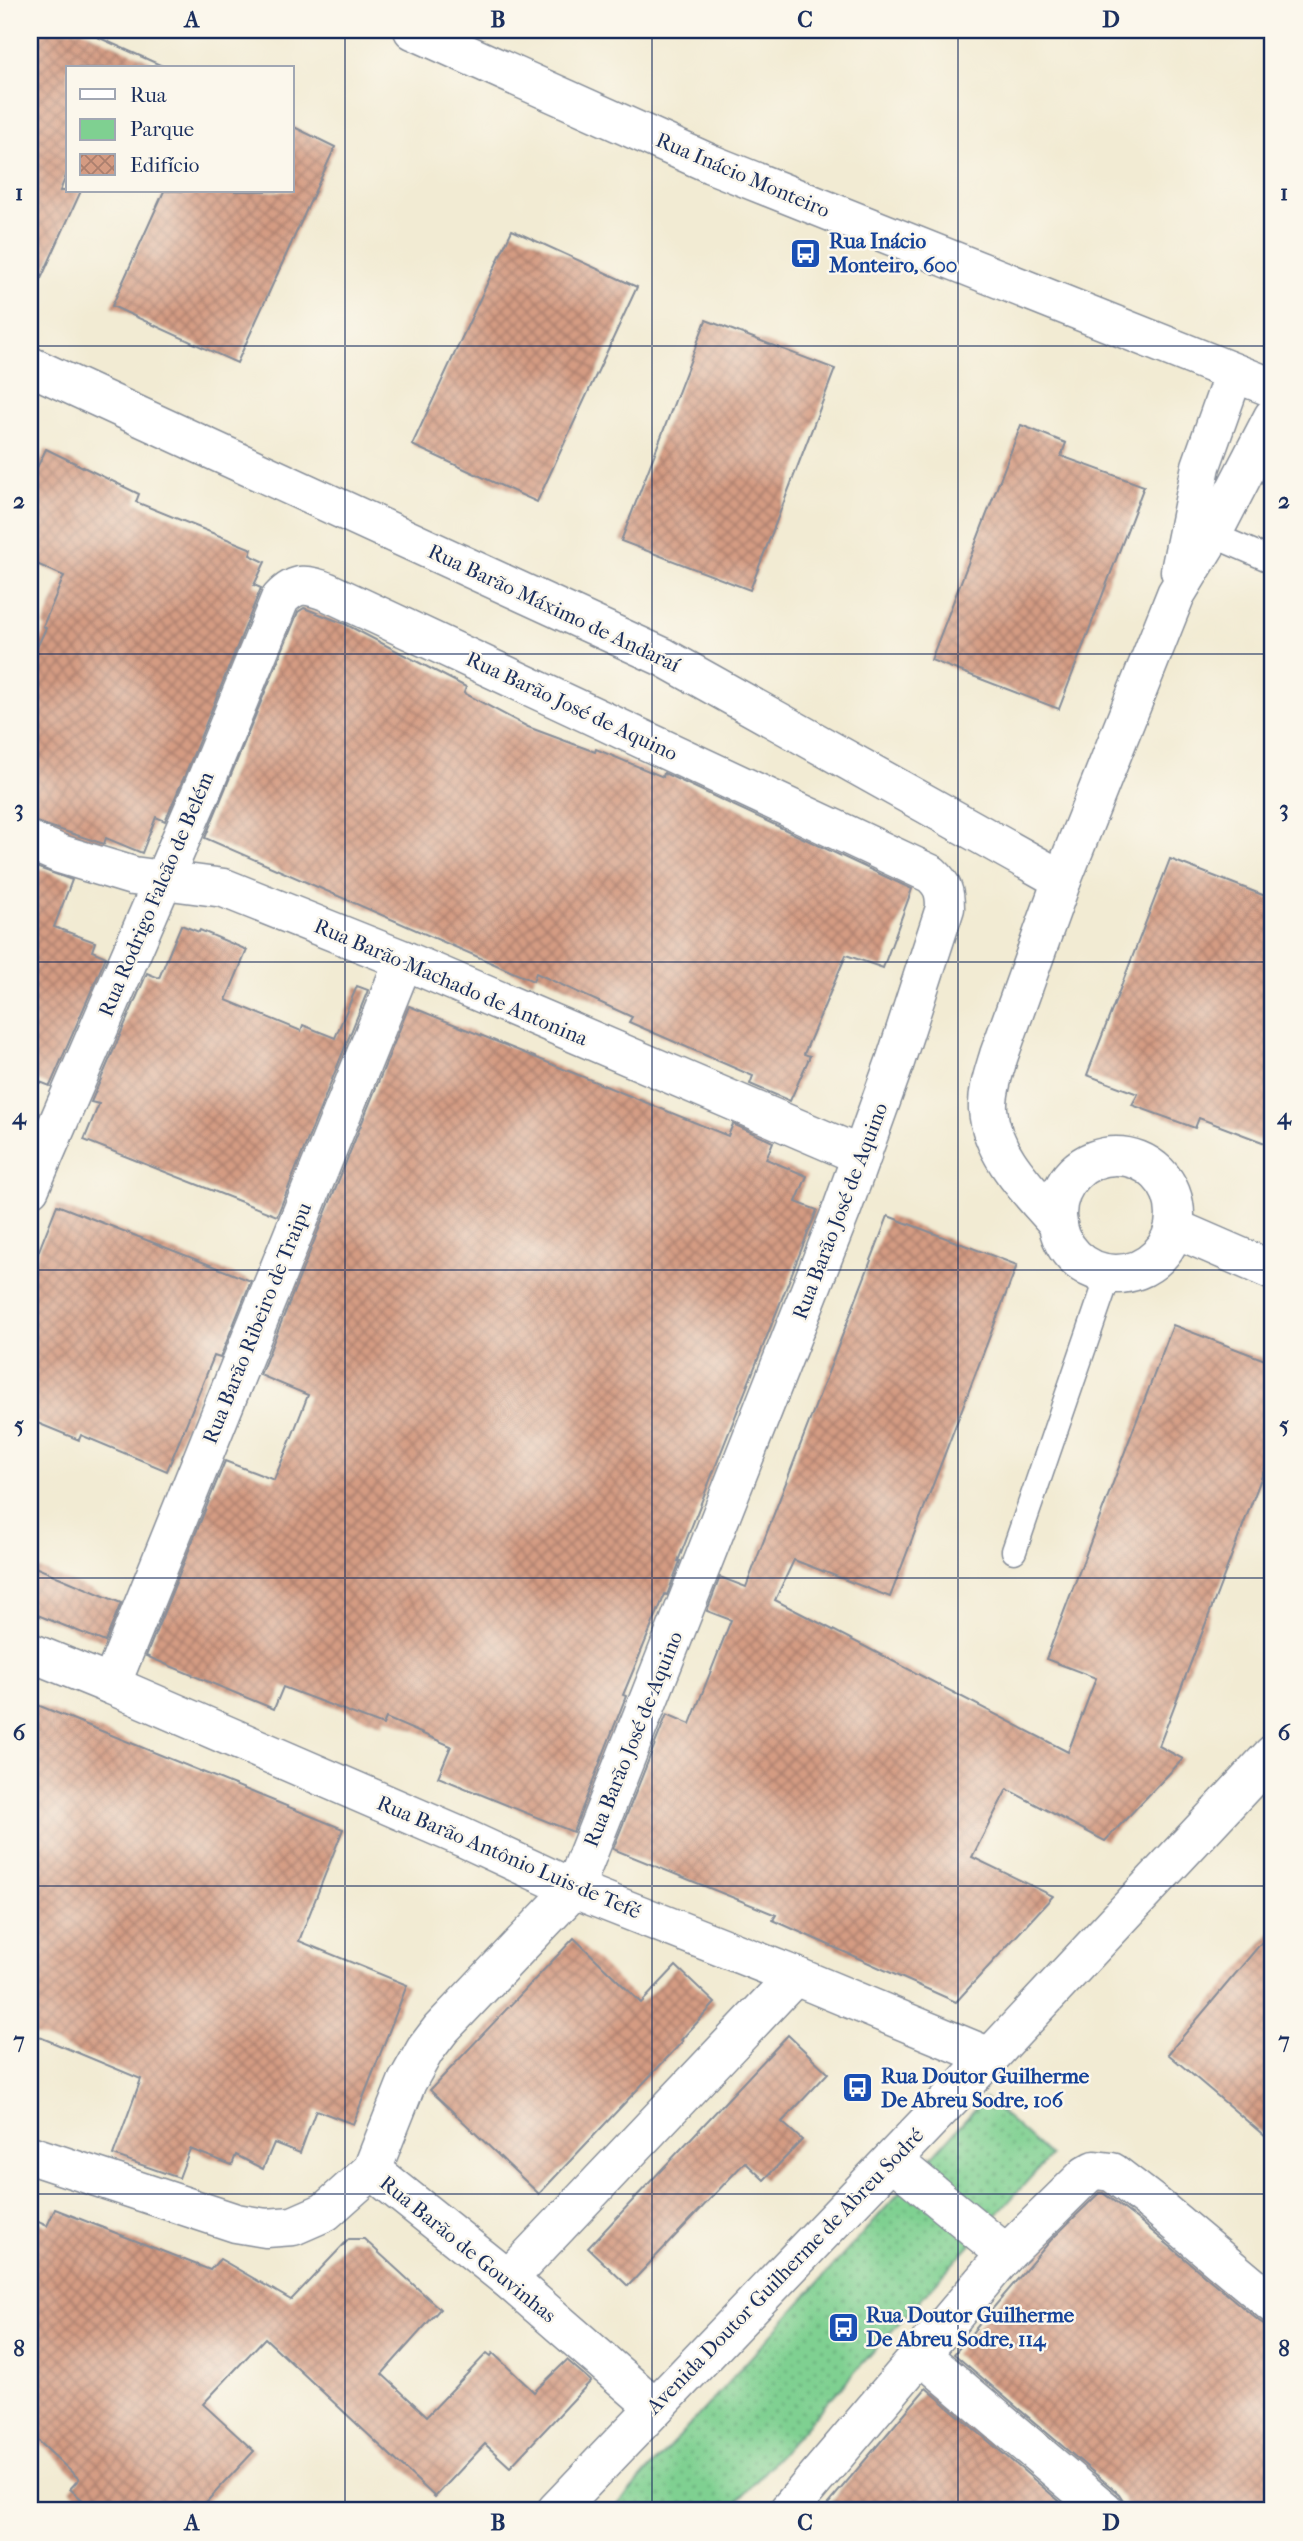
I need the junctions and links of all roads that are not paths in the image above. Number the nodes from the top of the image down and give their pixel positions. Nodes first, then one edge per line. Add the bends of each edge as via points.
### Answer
1 (413, 30) edge
2 (30, 366) edge
3 (1234, 373) junction
4 (1273, 388) edge
5 (1273, 417) edge
6 (1200, 530) junction
7 (1273, 561) edge
8 (280, 599) joint
9 (30, 841) edge
10 (163, 878) junction
11 (1062, 880) junction
12 (404, 960) junction
13 (862, 1156) junction
14 (30, 1188) edge
15 (1058, 1224) junction
16 (1174, 1228) junction
17 (1273, 1271) edge
18 (1109, 1274) junction
19 (1014, 1551) dead end
20 (30, 1652) edge
21 (111, 1685) junction
22 (1273, 1754) edge
23 (573, 1889) junction
24 (795, 1976) junction
25 (990, 2057) junction
26 (30, 2155) edge
27 (892, 2160) junction
28 (372, 2170) junction
29 (1006, 2254) junction
30 (508, 2278) junction
31 (1273, 2304) edge
32 (920, 2354) junction
33 (655, 2407) junction
34 (556, 2511) edge
35 (788, 2511) edge
36 (1105, 2511) edge

1 - 3 street, Rua Inácio Monteiro via 711,164
2 - 11 street, Rua Barão Máximo de Andaraí via 663,657
3 - 4 street, Rua Inácio Monteiro
3 - 6 street via 1201,467
5 - 6 street
6 - 7 lane
6 - 11 street
8 - 10 street, Rua Rodrigo Falcão de Belém
8 - 13 street, Rua Barão José de Aquino via 298,586 328,592 931,874 941,883 945,908
9 - 10 street, Rua Barão Machado de Antonina via 133,876
10 - 12 street, Rua Barão Machado de Antonina via 223,888
10 - 14 street, Rua Rodrigo Falcão de Belém
11 - 15 street via 999,1055 988,1109 997,1142 1014,1173
12 - 13 street, Rua Barão Machado de Antonina
12 - 21 street, Rua Barão Ribeiro de Traipu
13 - 23 street, Rua Barão José de Aquino
15 - 16 street via 1061,1192 1070,1178 1095,1160 1127,1157 1155,1170 1166,1183 1176,1213
15 - 18 street via 1062,1239 1081,1262
16 - 17 street
16 - 18 street via 1169,1242 1150,1264
18 - 19 lane
20 - 21 street, Rua Barão Antônio Luis de Tefé
21 - 23 street, Rua Barão Antônio Luis de Tefé
22 - 25 street, Avenida Doutor Guilherme de Abreu Sodré
23 - 24 street, Rua Barão Antônio Luis de Tefé
23 - 28 street, Rua Barão José de Aquino via 425,2050 407,2082
24 - 25 street, Rua Barão Antônio Luis de Tefé
24 - 30 street
25 - 27 street, Avenida Doutor Guilherme de Abreu Sodré
26 - 28 street, Rua Barão de Gouvinhas via 236,2223 266,2228 292,2226 325,2212
27 - 29 street
27 - 33 street, Avenida Doutor Guilherme de Abreu Sodré
28 - 30 street, Rua Barão de Gouvinhas
29 - 31 street via 1086,2175 1095,2170 1112,2172
29 - 32 street
30 - 33 street, Rua Barão de Gouvinhas
32 - 35 street
32 - 36 street
33 - 34 street, Avenida Doutor Guilherme de Abreu Sodré

